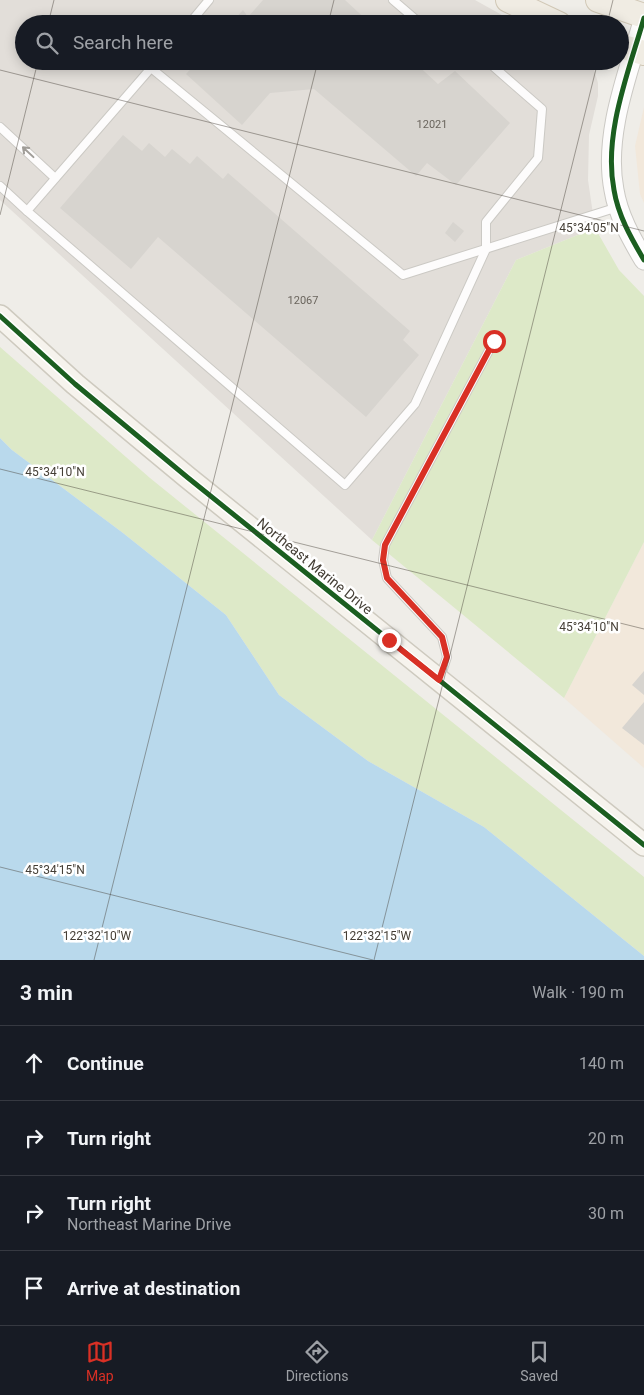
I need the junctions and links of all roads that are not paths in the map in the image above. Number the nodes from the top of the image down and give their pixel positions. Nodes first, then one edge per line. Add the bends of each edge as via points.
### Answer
1 (209, 0) edge
2 (393, 0) edge
3 (508, 0) edge
4 (598, 0) edge
5 (196, 15) edge
6 (410, 15) edge
7 (539, 15) edge
8 (644, 17) edge
9 (633, 50) edge
10 (629, 67) edge
11 (149, 70) edge
12 (161, 70) edge
13 (498, 70) edge
14 (628, 70) edge
15 (0, 127) edge
16 (56, 178) junction
17 (0, 186) edge
18 (618, 207) junction
19 (27, 211) junction
20 (486, 249) junction
21 (644, 260) edge
22 (0, 316) edge
23 (494, 341) dead end
24 (439, 680) junction
25 (644, 845) edge

1 - 5 lane
2 - 6 lane
3 - 7 main road
4 - 8 main road
8 - 9 street
9 - 10 street
11 - 16 lane
12 - 20 lane via 403,275
13 - 20 lane via 542,109 538,158 486,222
14 - 18 street via 612,144 612,175
16 -> 15 lane
16 - 19 lane
17 - 19 lane
18 - 20 lane
18 - 21 street
19 - 20 lane via 345,485 415,404
22 - 24 main road, Northeast Marine Drive via 97,403
23 - 24 lane via 385,545 383,560 387,578 442,637 447,657
24 - 25 main road, Northeast Marine Drive

